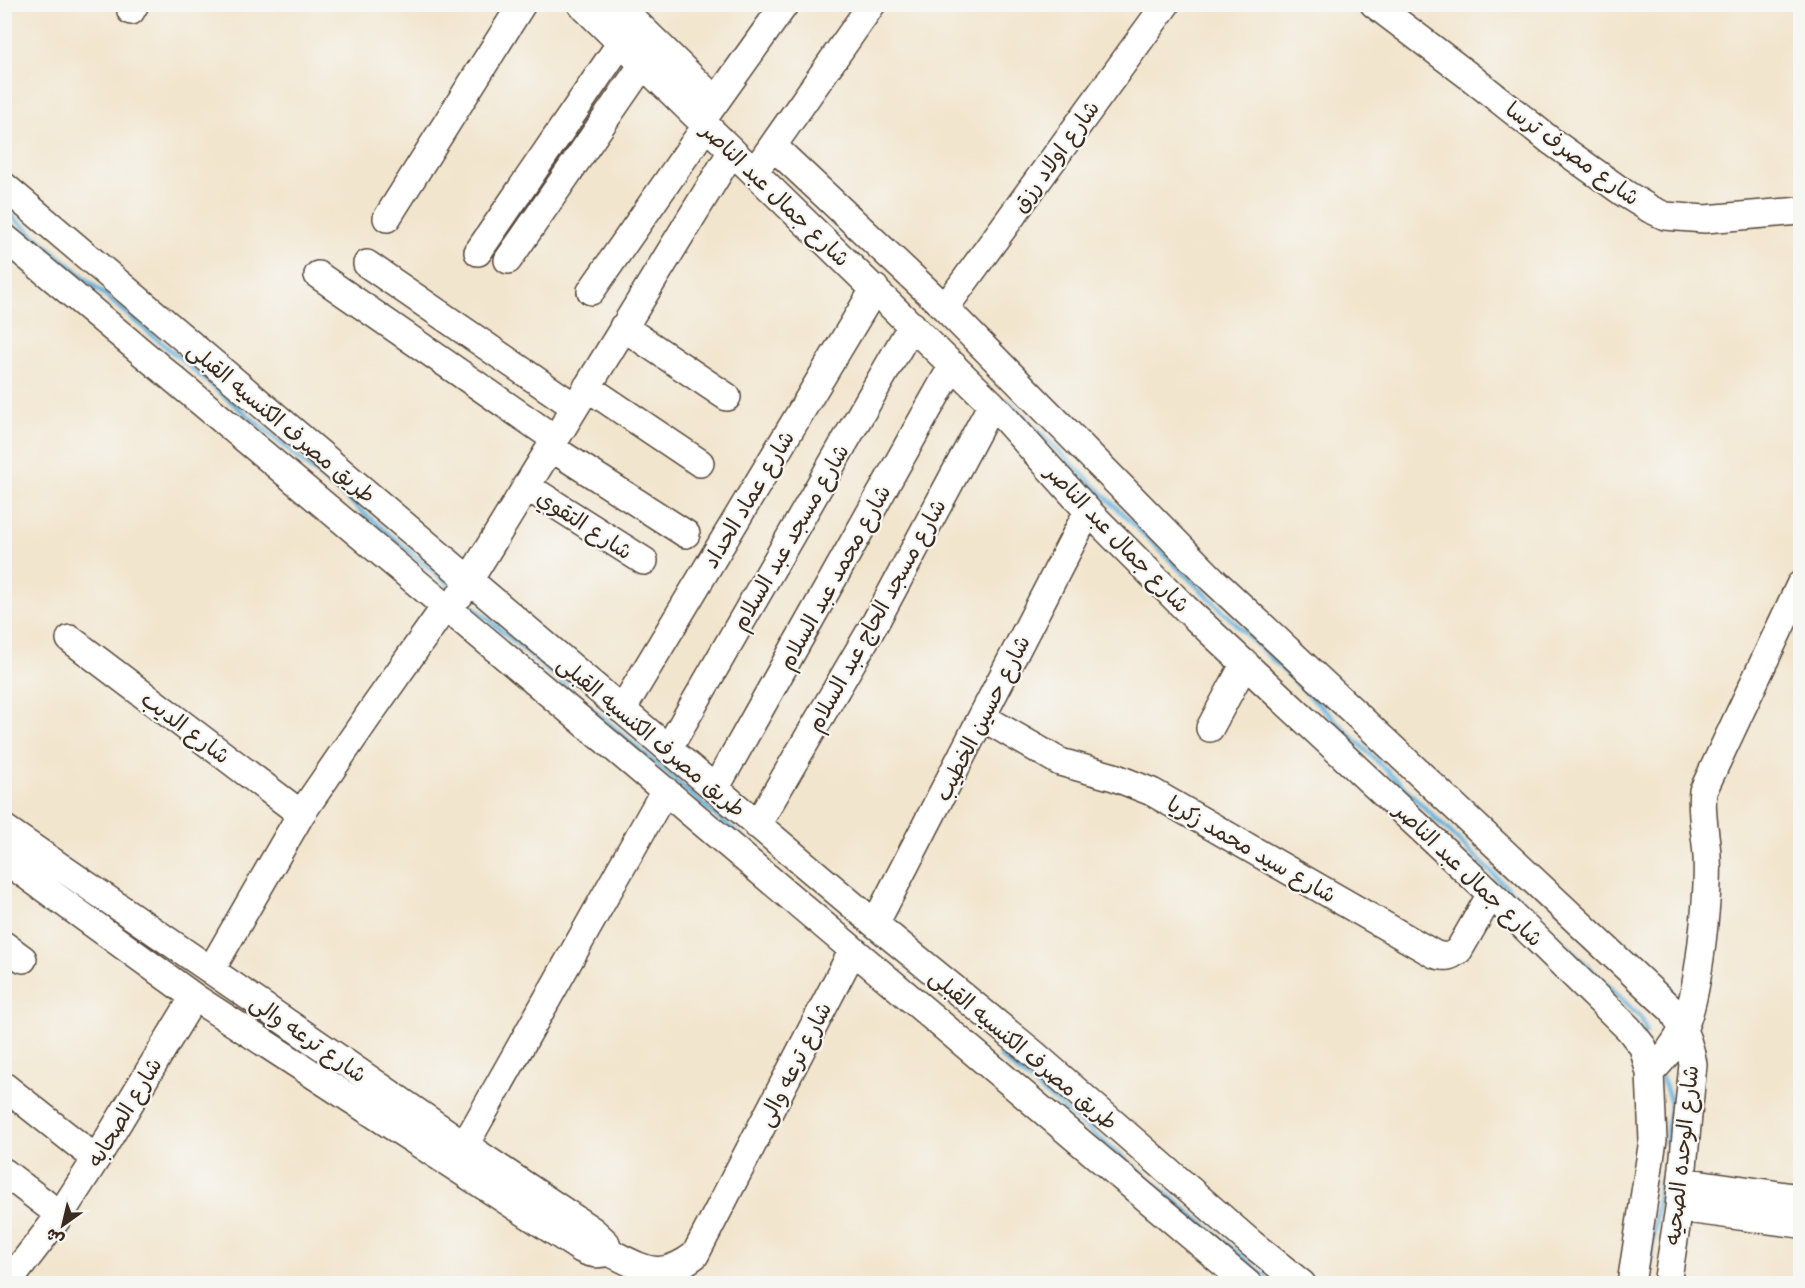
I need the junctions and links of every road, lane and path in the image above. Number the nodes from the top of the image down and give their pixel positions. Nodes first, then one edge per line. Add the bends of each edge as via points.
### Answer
1 (522, 4) edge
2 (580, 4) edge
3 (617, 4) edge
4 (785, 4) edge
5 (872, 4) edge
6 (1166, 4) edge
7 (1374, 4) edge
8 (620, 44) junction
9 (642, 66) junction
10 (708, 115) junction
11 (732, 151) junction
12 (762, 161) junction
13 (4, 186) edge
14 (1800, 211) edge
15 (387, 218) dead end
16 (46, 221) junction
17 (12, 243) edge
18 (478, 252) dead end
19 (508, 260) dead end
20 (367, 264) dead end
21 (318, 275) dead end
22 (875, 288) junction
23 (591, 291) dead end
24 (945, 308) junction
25 (912, 325) junction
26 (623, 327) junction
27 (953, 365) junction
28 (581, 397) junction
29 (727, 397) dead end
30 (992, 404) junction
31 (553, 443) junction
32 (700, 463) dead end
33 (526, 486) junction
34 (1088, 512) junction
35 (686, 534) dead end
36 (644, 561) dead end
37 (468, 581) junction
38 (1800, 585) edge
39 (1199, 594) junction
40 (448, 609) junction
41 (70, 639) dead end
42 (1245, 663) junction
43 (626, 714) junction
44 (982, 717) junction
45 (1210, 728) dead end
46 (612, 746) junction
47 (668, 749) junction
48 (715, 789) junction
49 (665, 790) junction
50 (301, 814) junction
51 (757, 825) junction
52 (4, 828) edge
53 (4, 859) edge
54 (1491, 894) junction
55 (141, 922) junction
56 (875, 924) junction
57 (126, 947) junction
58 (853, 950) junction
59 (211, 970) junction
60 (194, 997) junction
61 (1678, 1036) junction
62 (1653, 1070) junction
63 (4, 1086) edge
64 (465, 1145) junction
65 (96, 1159) junction
66 (4, 1172) edge
67 (1682, 1181) junction
68 (1800, 1198) edge
69 (1679, 1208) junction
70 (60, 1215) junction
71 (1800, 1224) edge
72 (609, 1252) junction
73 (1655, 1262) edge
74 (7, 1284) edge
75 (1248, 1284) edge
76 (1302, 1284) edge
77 (1631, 1284) edge

1 - 15 street
2 - 8 street, شارع جمال عبد الناصر
3 - 10 street, شارع جمال عبد الناصر
4 - 10 street
5 - 12 street
6 - 24 street, شارع اولاد رزق
7 - 14 street, شارع مصرف ترسا via 1551,141 1650,209 1665,216 1705,219
8 - 9 street, شارع جمال عبد الناصر
8 - 18 street
9 - 10 street, شارع جمال عبد الناصر
9 - 19 street
10 - 11 street, شارع جمال عبد الناصر
10 - 23 street
11 - 12 street, شارع جمال عبد الناصر
11 - 26 street
12 - 22 street, شارع جمال عبد الناصر
12 - 24 street, شارع جمال عبد الناصر
13 - 16 street, طريق مصرف الكنسيه القبلى
16 - 17 street
16 - 37 street, طريق مصرف الكنسيه القبلى
17 - 40 street, طريق مصرف الكنسيه القبلى
20 - 28 street
21 - 31 street
22 - 25 street, شارع جمال عبد الناصر
22 - 43 street, شارع عماد الحداد
24 - 39 street, شارع جمال عبد الناصر
25 - 27 street, شارع جمال عبد الناصر
25 - 47 street, شارع مسجد عبد السلام
26 - 28 street
26 - 29 street
27 - 30 street, شارع جمال عبد الناصر
27 - 48 street, شارع محمد عبد السلام
28 - 31 street
28 - 32 street
30 - 34 street, شارع جمال عبد الناصر
30 - 51 street, شارع مسجد الحاج عبد السلام via 875,623
31 - 33 street
31 - 35 street
33 - 36 street, شارع التقوي
33 - 37 street
34 - 39 street, شارع جمال عبد الناصر
34 - 44 street, شارع حسين الخطيب
37 - 40 street
37 - 43 street, طريق مصرف الكنسيه القبلى
38 - 61 street, شارع الوحده الصحيه via 1703,791 1705,903 1692,998
39 - 42 street, شارع جمال عبد الناصر
39 - 61 street, شارع جمال عبد الناصر via 1659,996 1673,1011
40 - 46 street, طريق مصرف الكنسيه القبلى
40 - 50 street
41 - 50 street, شارع الديب
42 - 45 street
42 - 54 street, شارع جمال عبد الناصر
43 - 46 street, شارع عماد الحداد
43 - 47 street, طريق مصرف الكنسيه القبلى
44 - 54 street, شارع سيد محمد زكريا via 1060,762 1152,792 1434,954 1452,956 1459,950
44 - 56 street, شارع حسين الخطيب
46 - 49 street, طريق مصرف الكنسيه القبلى
47 - 48 street, طريق مصرف الكنسيه القبلى
48 - 51 street, طريق مصرف الكنسيه القبلى
49 - 58 street, طريق مصرف الكنسيه القبلى
49 - 64 street
50 - 59 street
51 - 56 street, طريق مصرف الكنسيه القبلى
52 - 55 street, شارع ترعه والى
53 - 57 street, شارع ترعه والى
54 - 62 street, شارع جمال عبد الناصر via 1629,1029
55 - 57 street
55 - 59 street, شارع ترعه والى
56 - 76 street, طريق مصرف الكنسيه القبلى via 1034,1054
57 - 60 street, شارع ترعه والى
58 - 72 street, شارع ترعه والى via 695,1255 680,1267 662,1271 644,1269
58 - 75 street, طريق مصرف الكنسيه القبلى
59 - 64 street, شارع ترعه والى
60 - 65 street, شارع الصحابه
60 - 72 street, شارع ترعه والى via 581,1249 590,1253
61 - 62 street, شارع الوحده الصحيه
61 - 67 street, شارع الوحده الصحيه via 1690,1046 1693,1064
62 - 73 street, شارع الوحده الصحيه
63 - 65 street
64 - 72 street, شارع ترعه والى via 593,1231 606,1243
65 - 70 street, شارع الصحابه
66 - 70 street
67 - 68 street
67 - 69 street, شارع الوحده الصحيه
69 - 71 street
69 - 73 street, شارع الوحده الصحيه
70 - 74 street, شارع الصحابه
73 - 77 street, شارع الوحده الصحيه

